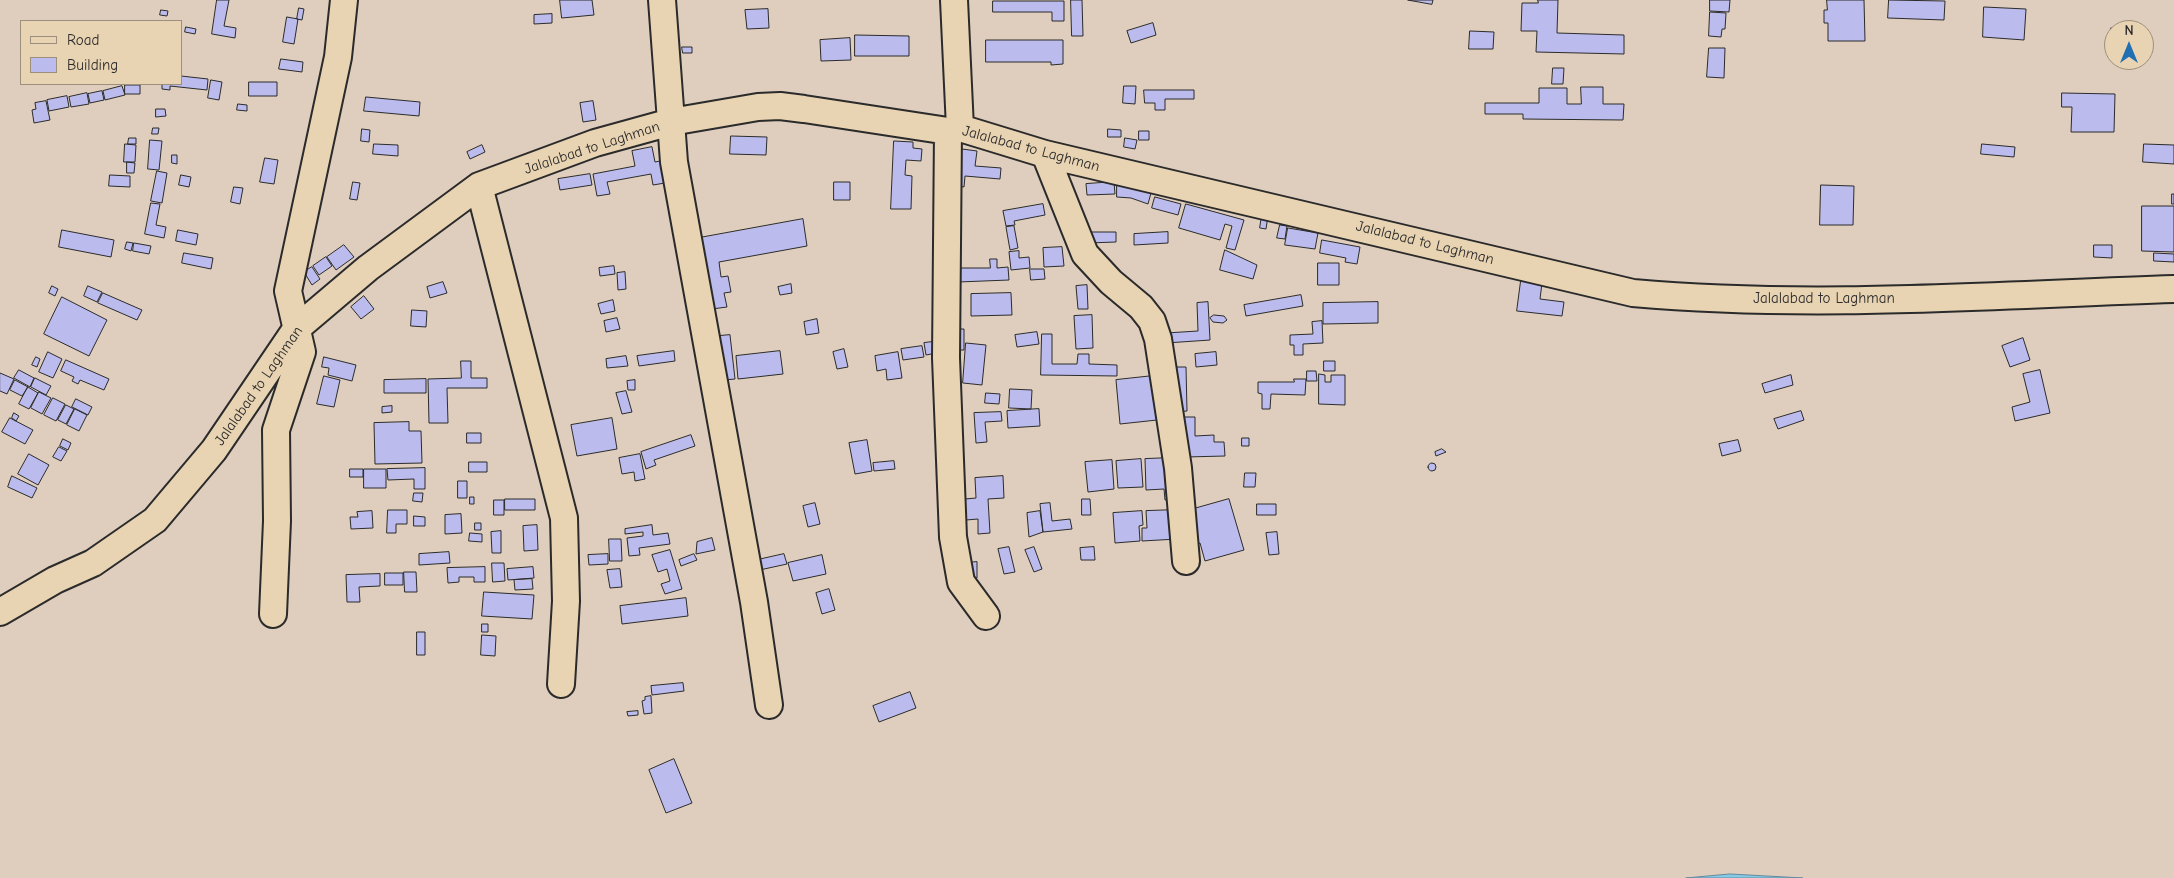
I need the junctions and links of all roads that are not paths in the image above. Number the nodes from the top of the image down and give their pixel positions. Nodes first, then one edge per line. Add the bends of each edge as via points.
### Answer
1 (344, 0) edge
2 (662, 0) edge
3 (954, 0) edge
4 (671, 122) junction
5 (954, 129) junction
6 (1045, 154) junction
7 (479, 186) junction
8 (2174, 289) edge
9 (296, 329) junction
10 (1186, 561) dead end
11 (0, 612) edge
12 (273, 614) dead end
13 (986, 616) dead end
14 (561, 684) dead end
15 (769, 705) dead end

1 - 9 street via 338,57 288,291
2 - 4 street
3 - 5 street
4 - 5 street, Jalalabad to Laghman via 780,106
4 - 7 street, Jalalabad to Laghman via 594,143
4 - 15 street via 674,162 754,602
5 - 6 street, Jalalabad to Laghman
5 - 13 street via 946,358 953,537 961,582
6 - 8 street, Jalalabad to Laghman via 1633,292 1817,302
6 - 10 street via 1086,254 1152,321 1178,468
7 - 9 street, Jalalabad to Laghman via 368,268
7 - 14 street via 564,518 566,601
9 - 11 street, Jalalabad to Laghman via 214,450 155,520 93,562 54,580
9 - 12 street via 302,352 276,430

